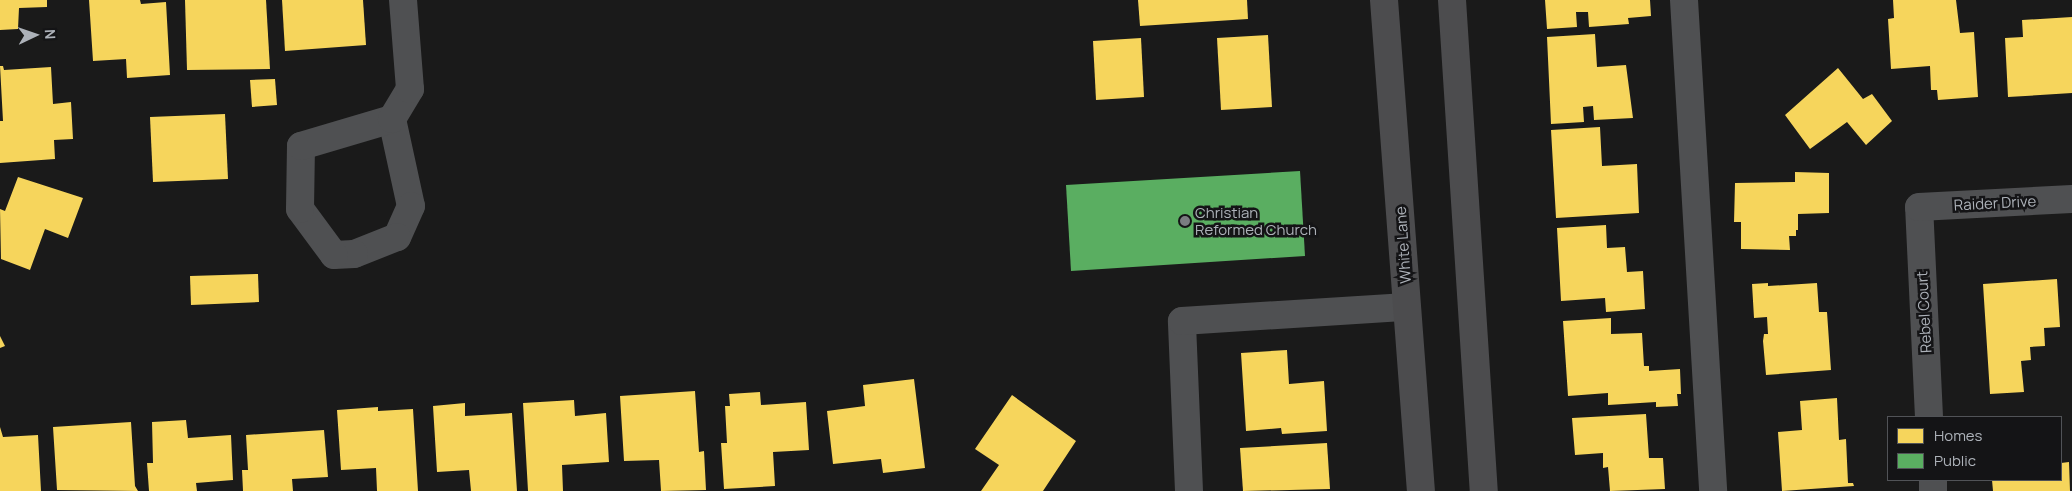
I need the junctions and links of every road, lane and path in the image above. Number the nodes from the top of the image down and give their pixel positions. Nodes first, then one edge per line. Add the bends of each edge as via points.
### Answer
1 (403, 0) edge
2 (1384, 0) edge
3 (1452, 0) edge
4 (1684, 0) edge
5 (392, 118) junction
6 (2072, 199) edge
7 (1919, 207) joint
8 (1407, 306) junction
9 (1929, 416) edge
10 (1189, 491) edge
11 (1421, 491) edge
12 (1484, 491) edge
13 (1713, 491) edge

1 - 5 street via 410,89
2 - 8 main road, White Lane
3 - 12 main road
4 - 13 street
5 - 5 street via 301,146 300,209 334,256 354,254 398,238 411,206
6 - 7 street, Raider Drive
7 - 9 street, Rebel Court
8 - 10 street via 1182,321
8 - 11 main road, White Lane

